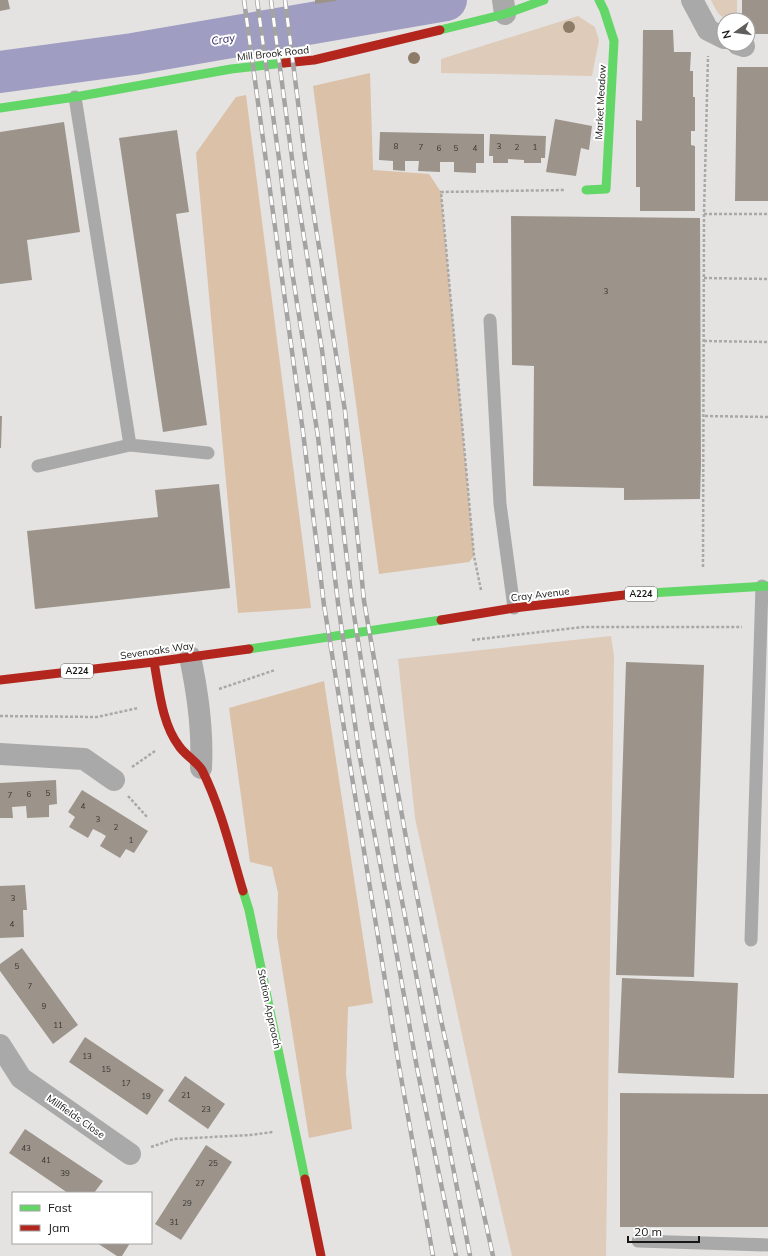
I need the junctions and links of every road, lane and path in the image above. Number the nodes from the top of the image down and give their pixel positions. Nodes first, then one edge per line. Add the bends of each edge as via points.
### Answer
1 (544, 0) edge
2 (599, 0) edge
3 (692, 0) edge
4 (504, 7) edge
5 (716, 26) edge
6 (727, 52) edge
7 (75, 96) junction
8 (0, 108) edge
9 (586, 190) dead end
10 (704, 214) junction
11 (768, 214) edge
12 (704, 278) junction
13 (768, 279) edge
14 (490, 320) dead end
15 (704, 341) junction
16 (768, 342) edge
17 (705, 416) junction
18 (768, 417) edge
19 (130, 445) junction
20 (208, 453) dead end
21 (38, 466) dead end
22 (765, 586) edge
23 (703, 590) junction
24 (514, 608) junction
25 (761, 627) junction
26 (317, 639) joint
27 (469, 640) dead end
28 (190, 657) junction
29 (154, 662) junction
30 (279, 668) dead end
31 (0, 680) edge
32 (215, 690) dead end
33 (140, 708) dead end
34 (0, 716) edge
35 (173, 738) junction
36 (0, 754) edge
37 (201, 768) junction
38 (114, 780) junction
39 (148, 818) dead end
40 (751, 940) dead end
41 (0, 1045) edge
42 (0, 1078) edge
43 (22, 1078) junction
44 (250, 1135) dead end
45 (130, 1154) joint
46 (638, 1241) dead end
47 (768, 1245) edge
48 (321, 1256) edge

1 - 4 main road, Mill Brook Road
2 - 9 main road, Market Meadow via 614,41 606,189
3 - 5 street
4 - 7 main road, Mill Brook Road via 314,60 231,69
6 - 10 path
7 - 8 main road, Mill Brook Road
7 - 19 lane
10 - 11 path
10 - 12 path
12 - 13 path
12 - 15 path
14 - 24 lane via 500,504
15 - 16 path
15 - 17 path
17 - 18 path
17 - 23 path
19 - 20 lane
19 - 21 lane
22 - 23 main road, Cray Avenue / A224
22 - 25 lane
23 - 24 main road, Cray Avenue / A224 via 621,595
24 - 26 main road, Cray Avenue / A224
25 - 27 path via 583,627
25 - 40 lane
26 - 28 main road, Sevenoaks Way / A224
28 - 29 main road, Sevenoaks Way / A224
28 - 37 street, Station Approach via 201,721
29 - 31 main road, Sevenoaks Way / A224
29 - 35 main road, Station Approach via 162,703
30 - 32 path
33 - 34 path via 96,717
35 - 37 main road, Station Approach
35 - 38 path
36 - 38 street via 84,759
37 - 48 main road, Station Approach via 215,801 249,910
38 - 39 path
41 - 43 street, Millfields Close
42 - 43 street
43 - 45 street, Millfields Close
44 - 45 path via 174,1139
46 - 47 lane

